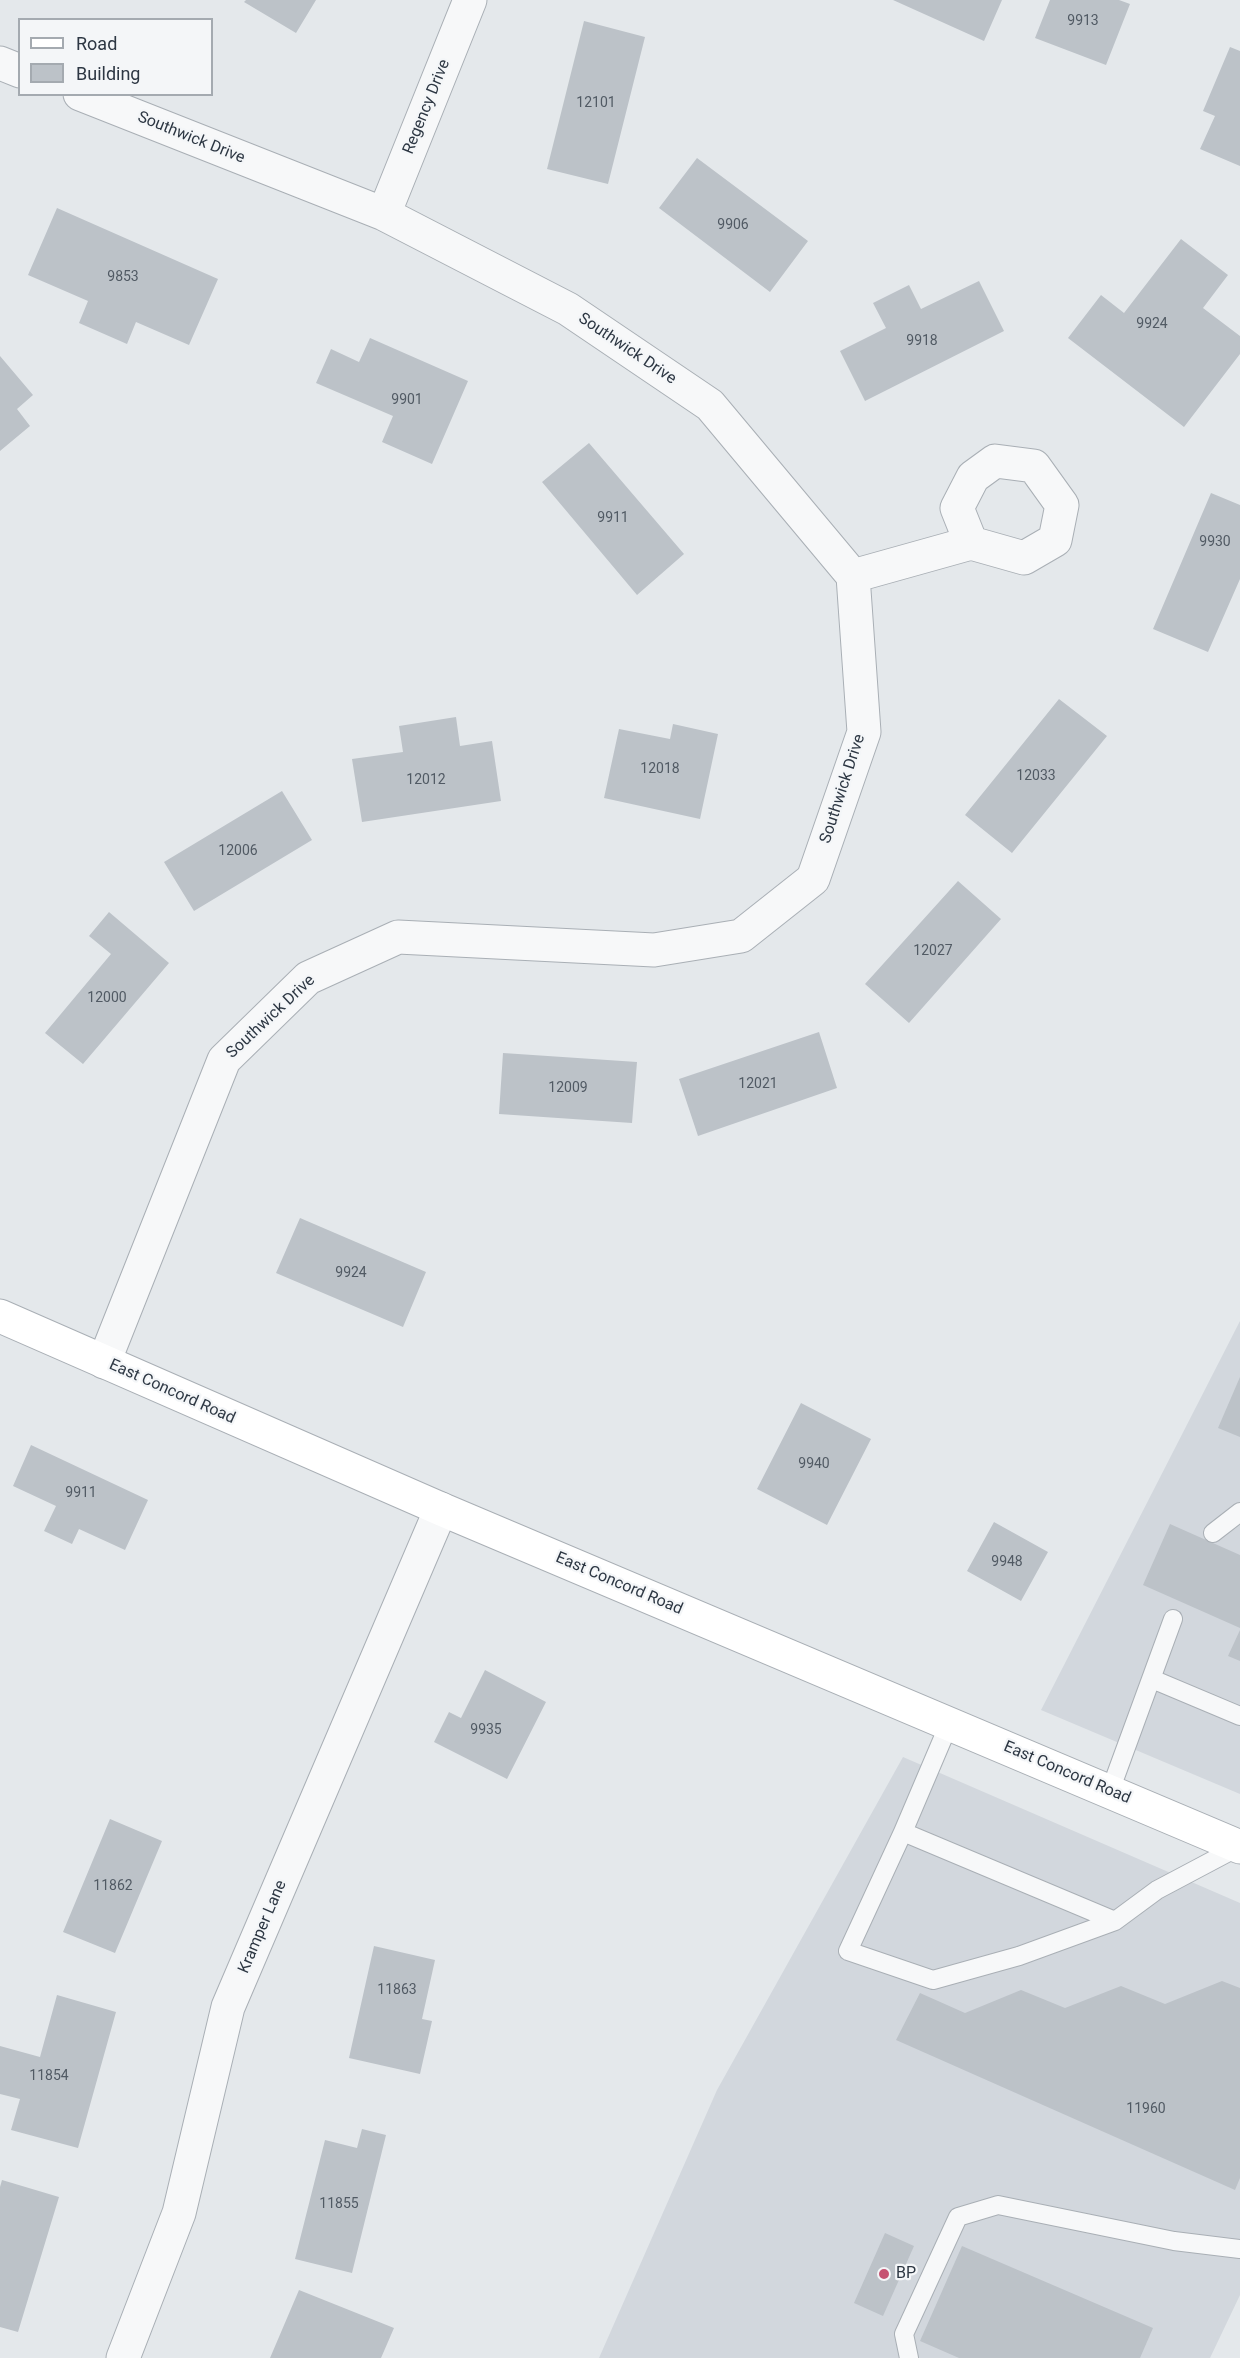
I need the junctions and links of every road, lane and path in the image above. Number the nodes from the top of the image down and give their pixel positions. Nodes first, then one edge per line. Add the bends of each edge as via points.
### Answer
1 (470, 0) edge
2 (0, 63) edge
3 (18, 70) edge
4 (85, 96) edge
5 (384, 214) junction
6 (971, 543) dead end
7 (853, 576) junction
8 (0, 1316) edge
9 (104, 1362) junction
10 (441, 1509) junction
11 (1240, 1512) edge
12 (1214, 1533) dead end
13 (1173, 1619) dead end
14 (1152, 1679) junction
15 (1240, 1716) edge
16 (949, 1724) junction
17 (1110, 1791) junction
18 (903, 1832) junction
19 (1240, 1847) edge
20 (1115, 1921) junction
21 (1240, 2249) edge
22 (123, 2358) edge
23 (909, 2358) edge

1 - 5 street, Regency Drive
2 - 3 street
4 - 5 street, Southwick Drive
5 - 7 street, Southwick Drive via 568,309 710,405
6 - 7 street
7 - 9 street, Southwick Drive via 864,732 813,879 741,936 654,950 398,937 308,978 224,1060
8 - 9 street, East Concord Road
9 - 10 street, East Concord Road
10 - 16 street, East Concord Road
10 - 22 street, Kramper Lane via 228,2007 179,2213
11 - 12 lane
13 - 14 lane
14 - 15 lane
14 - 17 lane
16 - 17 street, East Concord Road
16 - 18 lane
17 - 19 street, East Concord Road
18 - 20 lane
18 - 20 lane via 848,1951 933,1980 1019,1956
19 - 20 lane via 1157,1890
21 - 23 lane via 1174,2241 998,2205 958,2217 904,2334

